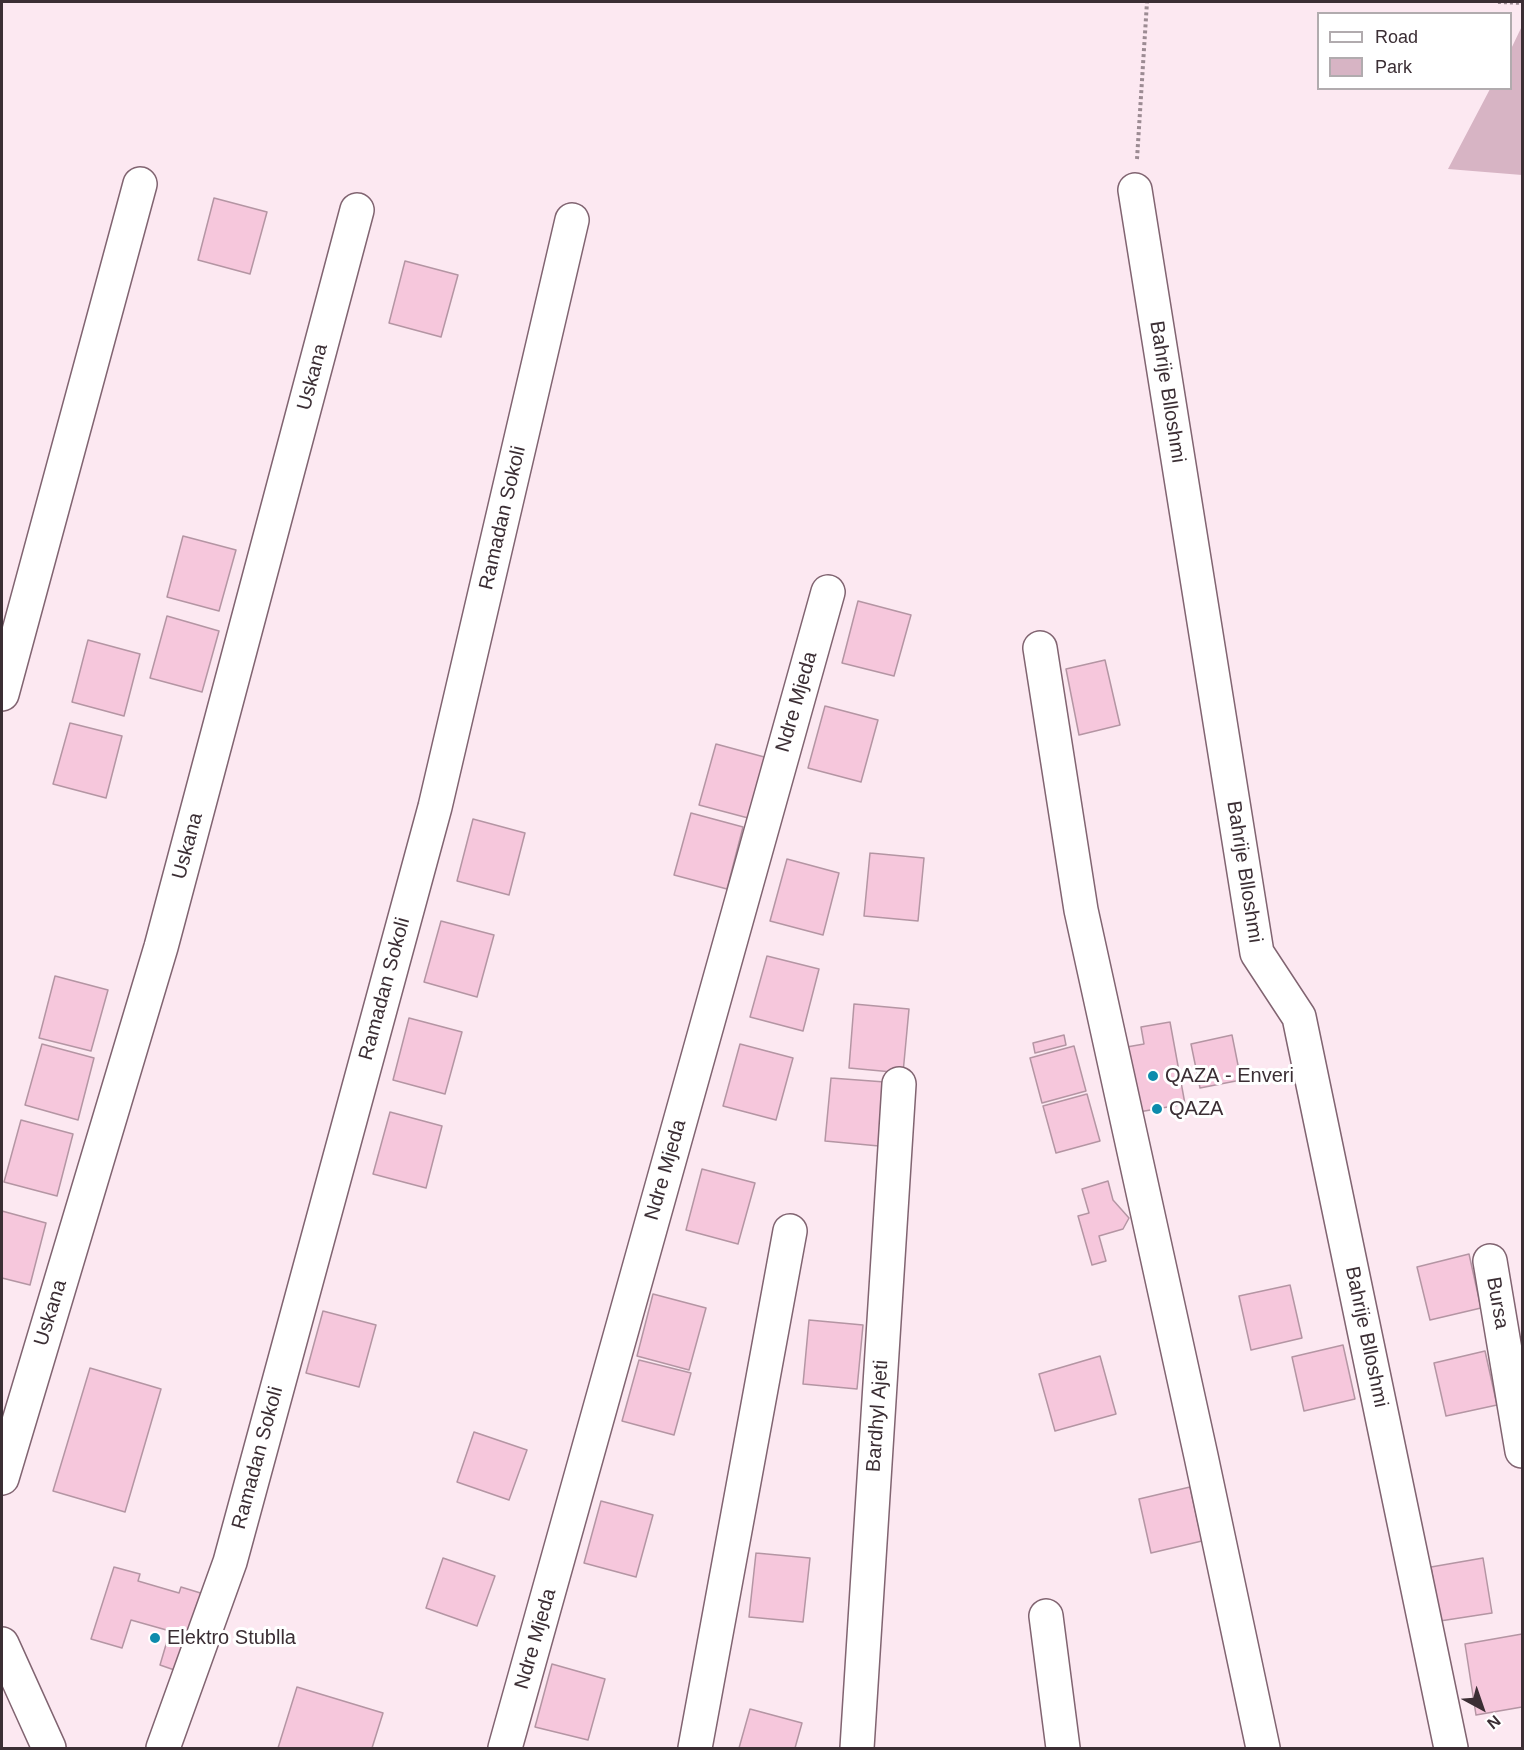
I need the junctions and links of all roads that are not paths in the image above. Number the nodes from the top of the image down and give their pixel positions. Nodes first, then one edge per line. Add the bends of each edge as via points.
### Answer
1 (140, 184) dead end
2 (1135, 190) road end
3 (357, 210) dead end
4 (572, 220) dead end
5 (828, 592) dead end
6 (1040, 648) dead end
7 (2, 694) edge
8 (899, 1084) dead end
9 (790, 1231) dead end
10 (1490, 1261) dead end
11 (1522, 1451) edge
12 (2, 1478) edge
13 (1046, 1616) dead end
14 (2, 1644) edge
15 (49, 1749) edge
16 (164, 1749) edge
17 (505, 1749) edge
18 (695, 1749) edge
19 (857, 1749) edge
20 (1063, 1749) edge
21 (1263, 1749) edge
22 (1451, 1749) edge

1 - 7 street
2 - 22 street, Bahrije Blloshmi via 1257,953 1299,1017
3 - 12 street, Uskana via 161,948
4 - 16 street, Ramadan Sokoli via 435,807 230,1562
5 - 17 street, Ndre Mjeda
6 - 21 street via 1082,910
8 - 19 street, Bardhyl Ajeti
9 - 18 street
10 - 11 street, Bursa
13 - 20 street
14 - 15 street

